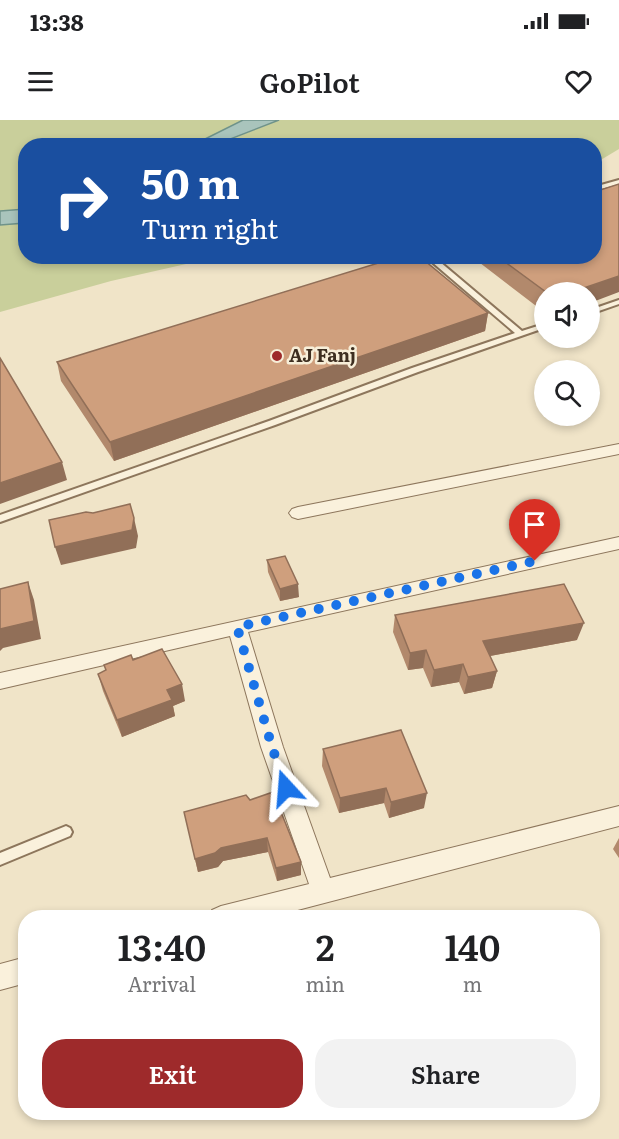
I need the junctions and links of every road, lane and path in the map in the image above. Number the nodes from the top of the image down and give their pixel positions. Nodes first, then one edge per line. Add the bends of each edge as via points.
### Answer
1 (619, 182) edge
2 (602, 187) edge
3 (438, 264) edge
4 (619, 302) edge
5 (600, 309) edge
6 (534, 330) edge
7 (521, 334) junction
8 (619, 449) edge
9 (298, 513) dead end
10 (0, 519) edge
11 (619, 543) edge
12 (237, 627) junction
13 (0, 681) edge
14 (619, 816) edge
15 (66, 832) dead end
16 (0, 859) edge
17 (323, 891) junction
18 (251, 910) edge
19 (18, 972) edge
20 (0, 977) edge

1 - 2 lane
3 - 7 lane
4 - 5 lane
6 - 7 lane
7 - 10 lane
8 - 9 street
11 - 12 street
12 - 13 street
12 - 17 street via 272,747
14 - 17 street
15 - 16 lane
17 - 18 street
19 - 20 street

